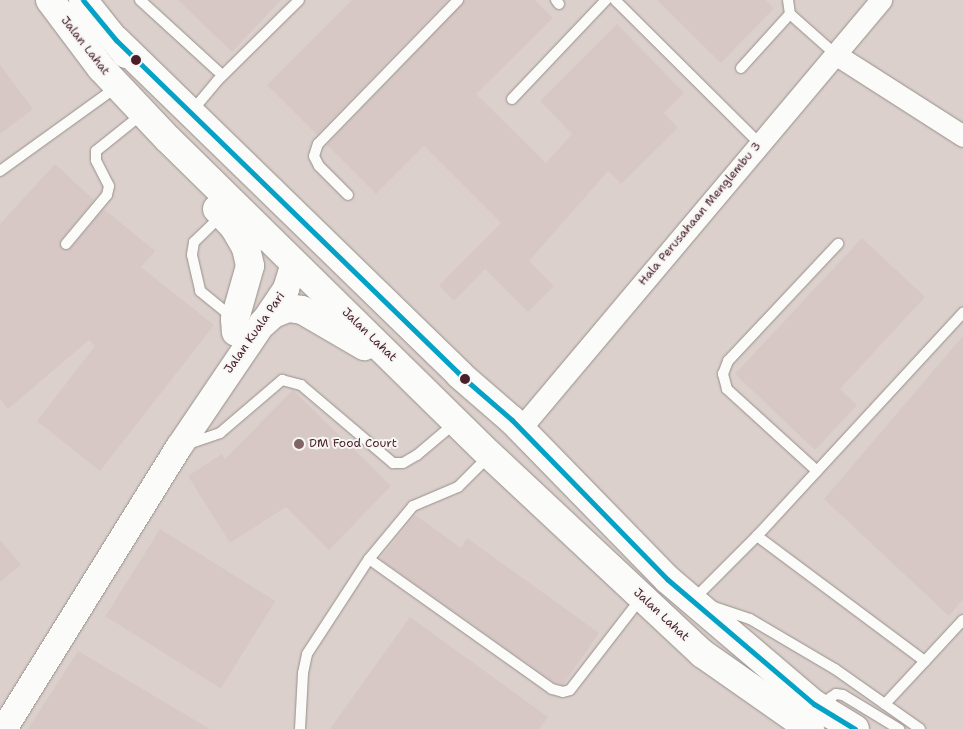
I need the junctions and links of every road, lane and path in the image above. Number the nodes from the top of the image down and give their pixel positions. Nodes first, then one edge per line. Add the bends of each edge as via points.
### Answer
1 (50, 0) edge
2 (83, 0) edge
3 (140, 0) edge
4 (299, 0) edge
5 (458, 0) edge
6 (606, 0) edge
7 (615, 0) edge
8 (788, 0) edge
9 (881, 0) edge
10 (790, 14) junction
11 (116, 40) junction
12 (835, 54) junction
13 (741, 68) dead end
14 (222, 75) junction
15 (108, 78) junction
16 (512, 99) dead end
17 (191, 112) junction
18 (137, 118) junction
19 (963, 136) edge
20 (759, 143) junction
21 (0, 171) edge
22 (348, 195) dead end
23 (222, 215) junction
24 (66, 244) dead end
25 (838, 244) dead end
26 (294, 263) junction
27 (963, 313) edge
28 (263, 323) junction
29 (235, 326) junction
30 (394, 360) junction
31 (456, 422) junction
32 (521, 429) junction
33 (179, 447) junction
34 (490, 455) junction
35 (817, 471) junction
36 (757, 536) junction
37 (369, 559) junction
38 (642, 597) junction
39 (692, 600) junction
40 (963, 620) edge
41 (925, 661) junction
42 (885, 704) junction
43 (0, 711) edge
44 (848, 724) edge
45 (4, 729) edge
46 (300, 729) edge
47 (810, 729) edge
48 (899, 729) edge
49 (920, 729) edge

1 - 15 main road, Jalan Lahat
2 - 11 main road
3 - 14 lane
4 - 14 lane
5 - 22 lane via 318,144 314,156 319,166
6 - 16 lane
7 - 20 lane
8 - 10 lane
9 - 12 street, Hala Perusahaan Menglembu 3
10 - 12 lane
10 - 13 lane
11 - 17 main road
11 - 26 main road via 156,98 283,222 291,239
12 - 19 street
12 - 20 street, Hala Perusahaan Menglembu 3
14 - 17 lane
15 - 18 main road
15 - 21 lane
15 - 26 main road, Jalan Lahat
17 - 32 main road via 460,375
18 - 23 main road via 156,144
18 - 24 lane via 96,151 96,160 109,186 107,195
20 - 32 street, Hala Perusahaan Menglembu 3
23 - 29 main road via 246,248 250,266
23 - 29 lane, Jalan Kuala Pari via 194,242 192,255 200,290
25 - 35 lane via 728,361 722,374 727,389
26 - 28 street, Jalan Kuala Pari via 286,289
26 - 29 street, Jalan Kuala Pari via 273,280
26 - 30 main road, Jalan Lahat
26 - 32 main road via 331,271 482,410 504,426
27 - 35 lane
28 - 30 main road via 273,314 288,308 302,310 381,356
28 - 33 street, Jalan Kuala Pari
29 - 43 street, Jalan Kuala Pari
30 - 31 main road, Jalan Lahat
31 - 33 lane via 417,454 403,463 393,463 301,385 282,380 220,433
31 - 34 main road, Jalan Lahat
32 - 39 main road via 604,517
33 - 45 street, Jalan Kuala Pari
34 - 37 lane via 458,488 413,506
34 - 38 main road, Jalan Lahat
35 - 36 lane
36 - 39 lane
36 - 41 lane
37 - 38 lane via 552,689 563,692 570,690
37 - 46 lane via 307,654
38 - 47 main road, Jalan Lahat via 703,654
39 - 42 lane via 750,619 835,669
39 - 44 main road via 814,704
40 - 41 lane
41 - 42 lane
42 - 49 lane
44 - 48 lane via 830,698 836,694 844,695

